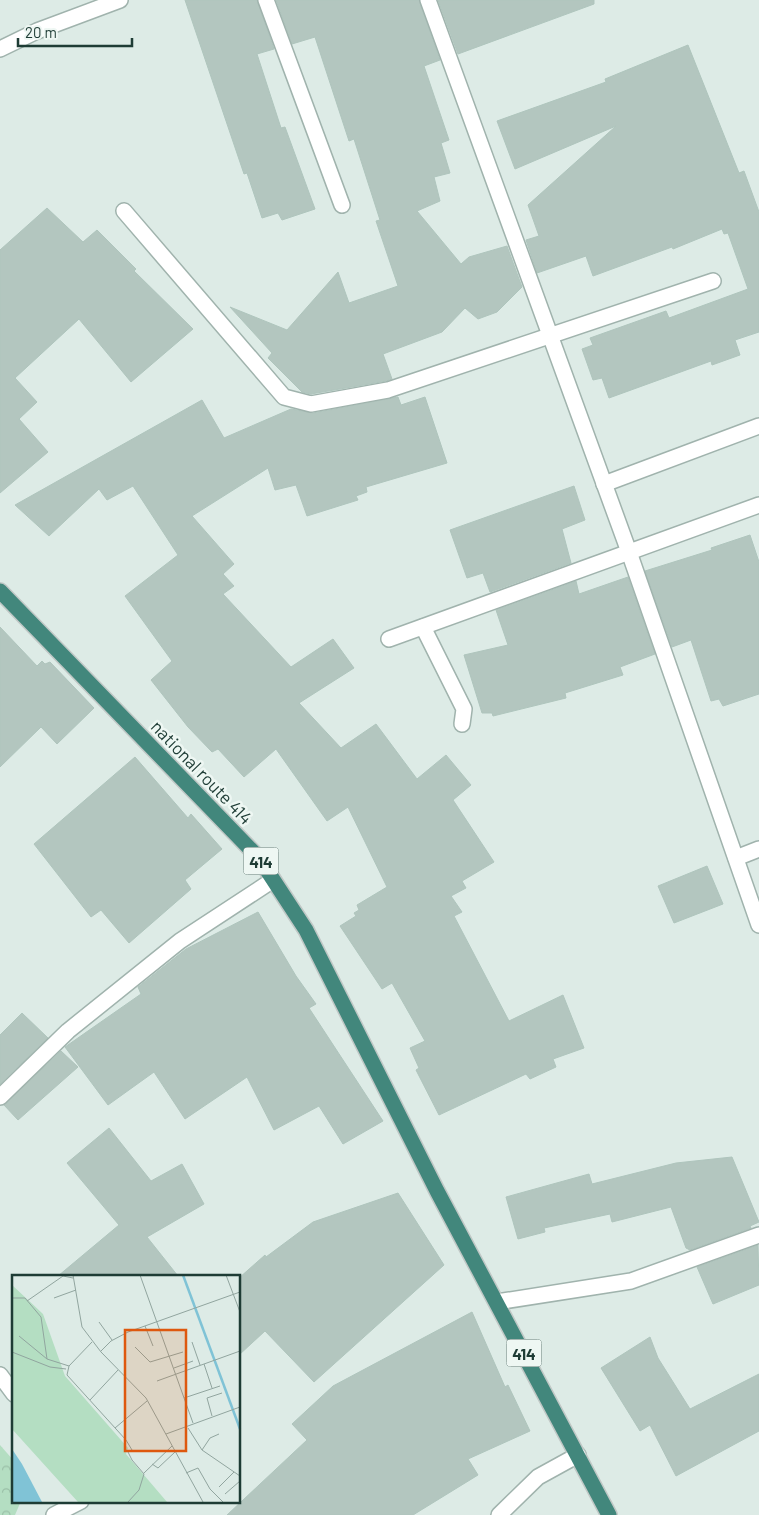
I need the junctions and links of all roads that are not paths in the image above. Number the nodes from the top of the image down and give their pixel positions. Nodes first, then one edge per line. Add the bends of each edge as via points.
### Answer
1 (120, 0) edge
2 (266, 0) edge
3 (428, 0) edge
4 (0, 49) edge
5 (342, 205) dead end
6 (124, 212) dead end
7 (713, 281) dead end
8 (549, 334) junction
9 (759, 426) edge
10 (604, 484) junction
11 (759, 505) edge
12 (628, 552) junction
13 (0, 591) edge
14 (423, 626) junction
15 (389, 639) dead end
16 (462, 724) dead end
17 (759, 849) edge
18 (736, 858) junction
19 (273, 880) junction
20 (759, 924) edge
21 (0, 1097) edge
22 (759, 1235) edge
23 (497, 1302) junction
24 (0, 1375) edge
25 (12, 1391) edge
26 (578, 1455) junction
27 (79, 1502) edge
28 (54, 1515) edge
29 (499, 1515) edge
30 (609, 1515) edge

1 - 4 street via 37,31
2 - 5 street
3 - 8 street
6 - 8 street via 284,397 311,404 388,390
7 - 8 street
8 - 10 street
9 - 10 street
10 - 12 street
11 - 12 street
12 - 14 street
12 - 18 street
13 - 19 highway, national route 414 / 414 via 259,858
14 - 15 street
14 - 16 street via 464,709
17 - 18 street
18 - 20 street
19 - 21 street via 180,941 68,1032
19 - 23 highway, 414 via 306,930
22 - 23 street via 631,1281
23 - 26 highway, 414
24 - 25 street
26 - 29 street via 538,1477
26 - 30 highway, 414
27 - 28 street

